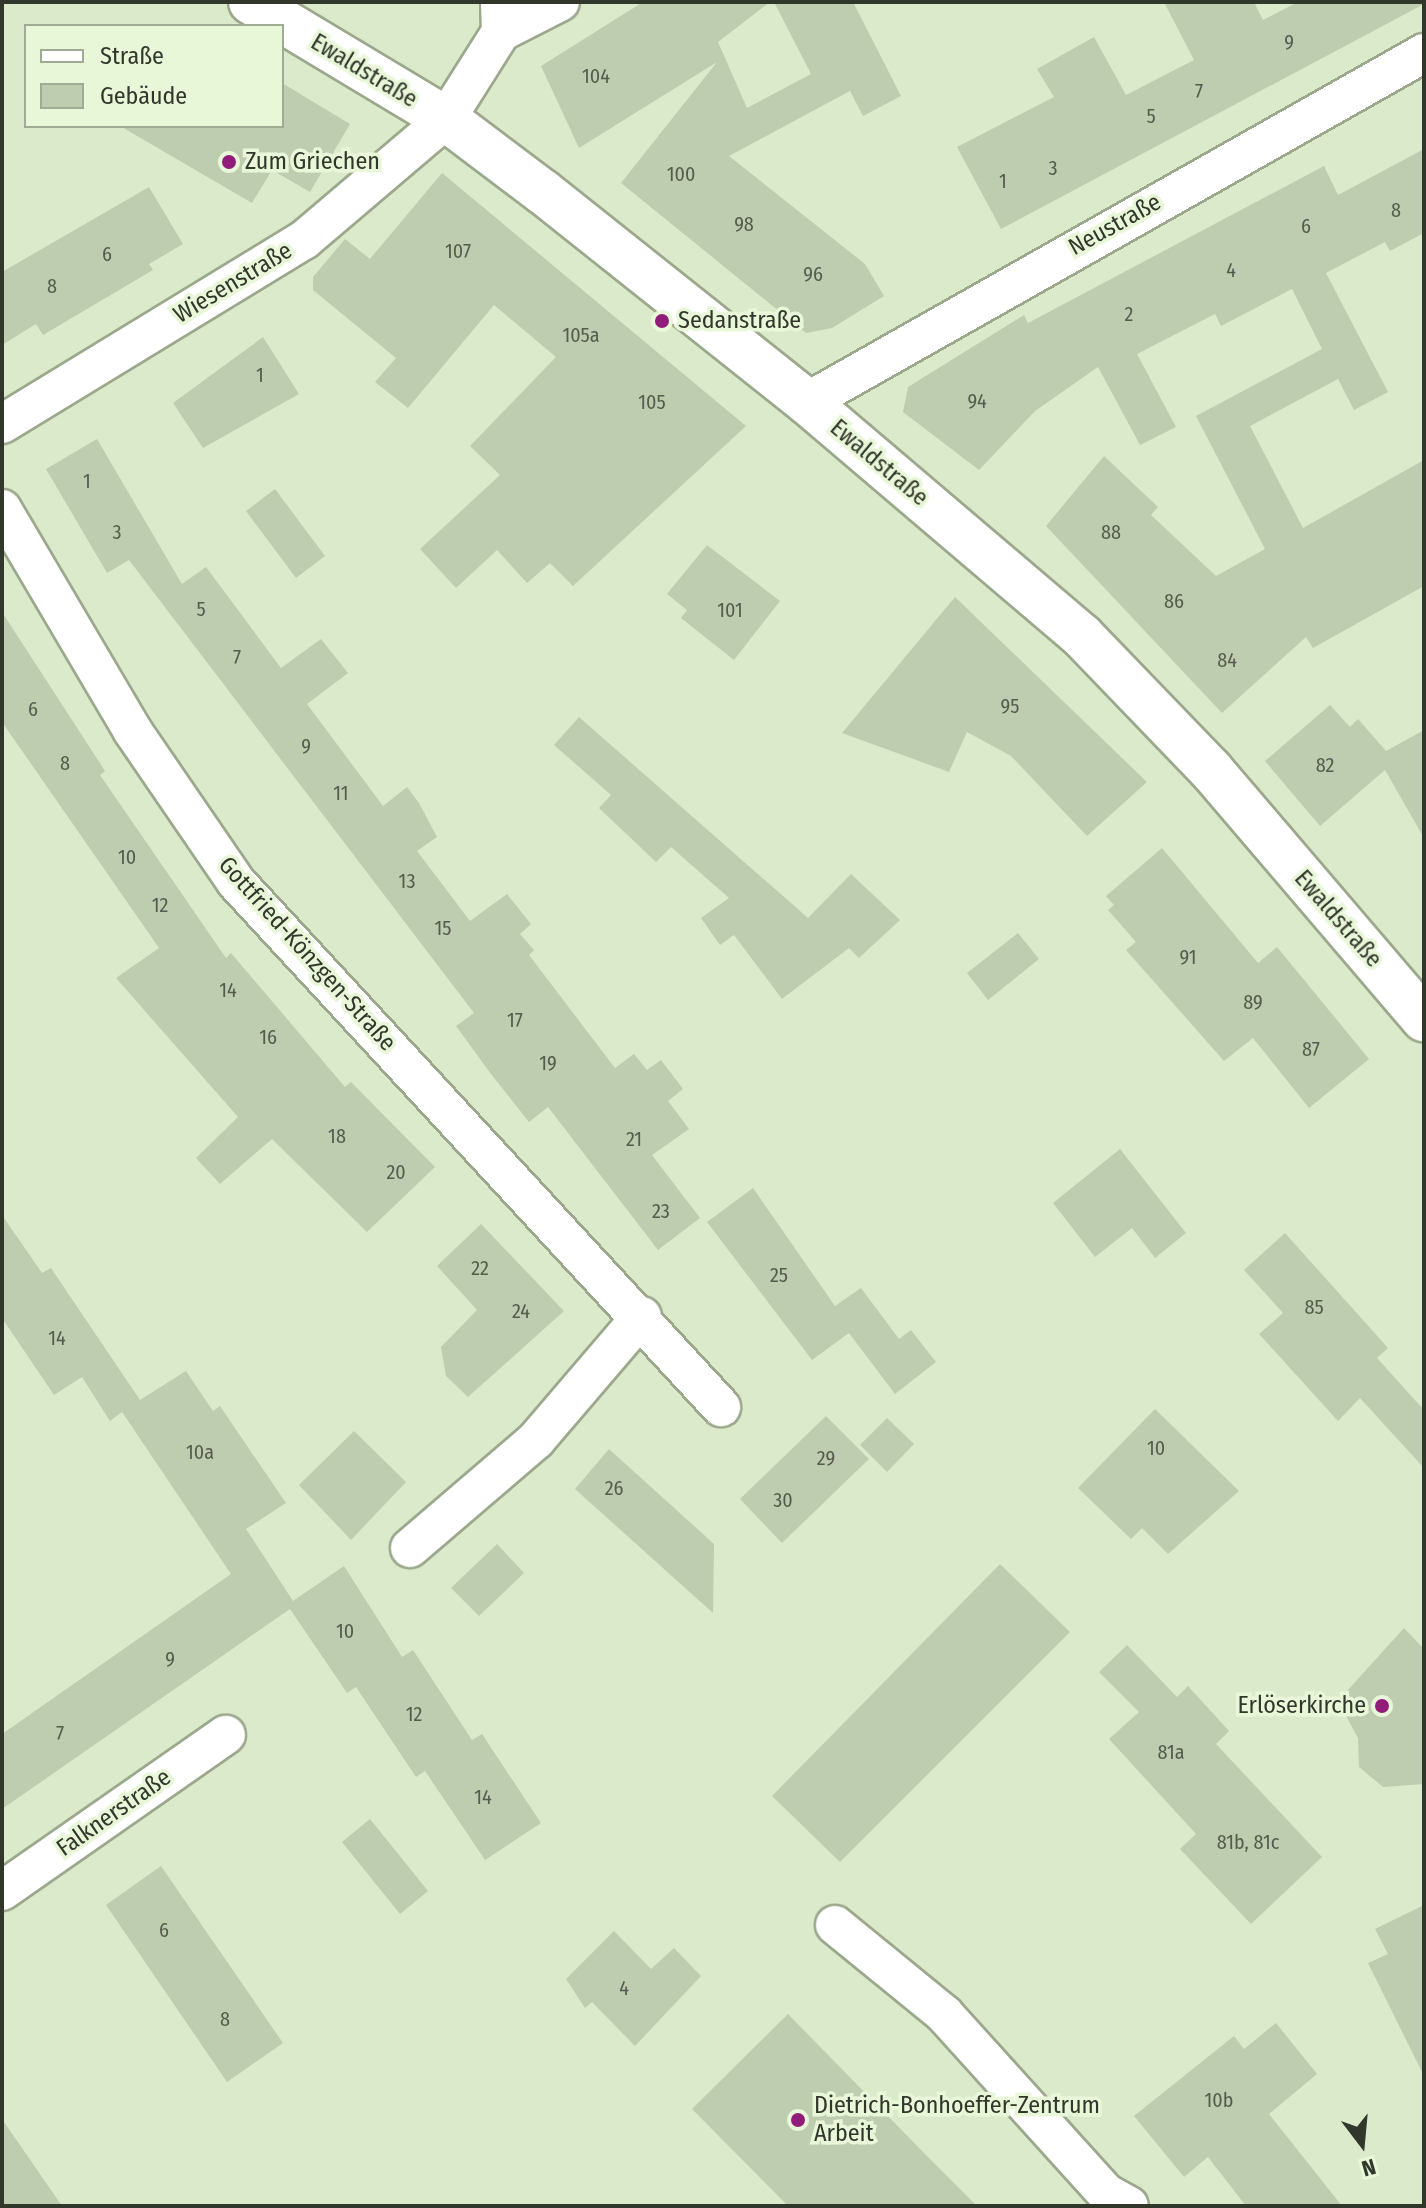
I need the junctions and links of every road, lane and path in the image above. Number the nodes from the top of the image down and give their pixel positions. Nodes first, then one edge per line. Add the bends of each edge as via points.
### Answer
1 (251, 2) edge
2 (560, 2) edge
3 (500, 17) edge
4 (1424, 53) edge
5 (446, 119) junction
6 (807, 402) junction
7 (2, 424) edge
8 (2, 509) edge
9 (1424, 1019) edge
10 (642, 1316) junction
11 (721, 1407) dead end
12 (410, 1548) dead end
13 (226, 1735) dead end
14 (2, 1891) edge
15 (835, 1925) dead end
16 (1118, 2199) edge

1 - 5 main road, Ewaldstraße
2 - 3 street
3 - 5 street
4 - 6 street, Neustraße
5 - 6 main road, Ewaldstraße
5 - 7 street, Wiesenstraße via 304,240
6 - 9 main road, Ewaldstraße via 1082,636 1211,770
8 - 10 street, Gottfried-Könzgen-Straße via 132,730 236,882
10 - 11 street, Gottfried-Könzgen-Straße
10 - 12 street via 536,1440
13 - 14 street, Falknerstraße
15 - 16 street via 944,2014

